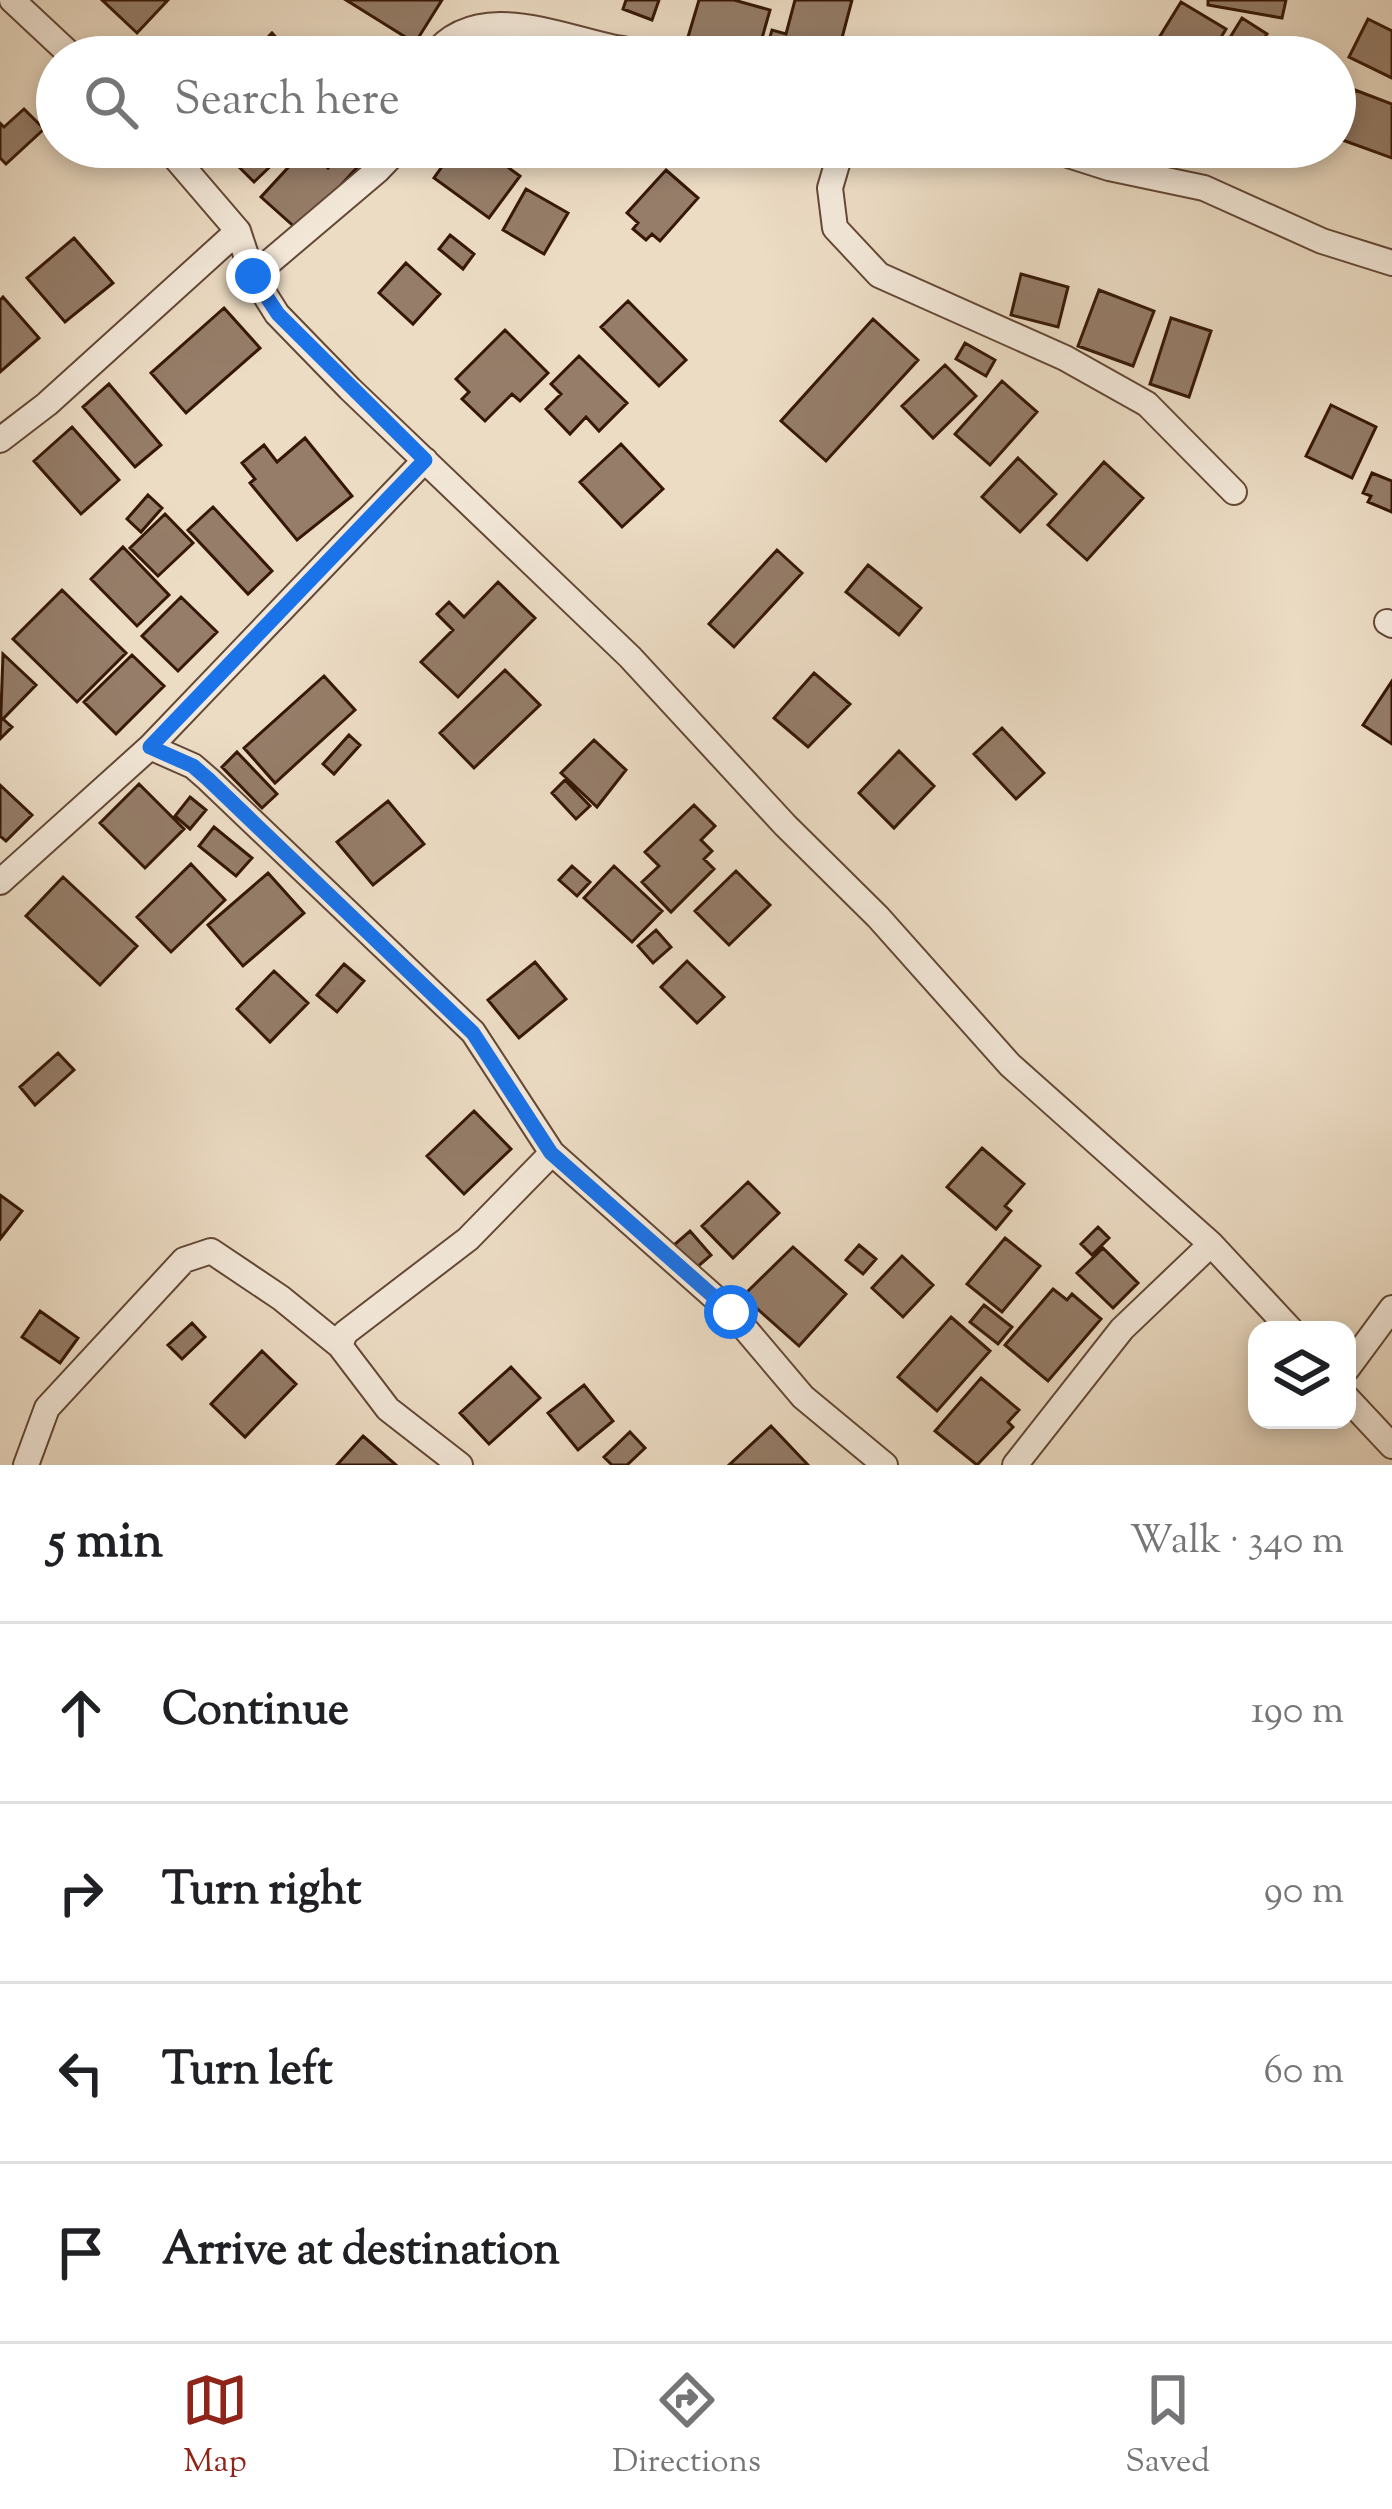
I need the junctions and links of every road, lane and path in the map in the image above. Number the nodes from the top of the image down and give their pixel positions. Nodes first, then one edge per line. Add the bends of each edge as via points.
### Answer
1 (13, 0) edge
2 (51, 36) edge
3 (452, 36) edge
4 (574, 36) edge
5 (184, 168) edge
6 (380, 168) edge
7 (836, 168) edge
8 (1109, 168) edge
9 (238, 231) junction
10 (1392, 263) edge
11 (253, 276) junction
12 (0, 440) edge
13 (425, 460) junction
14 (1234, 492) dead end
15 (150, 747) junction
16 (0, 882) edge
17 (551, 1153) junction
18 (1210, 1244) junction
19 (1392, 1308) edge
20 (1283, 1321) edge
21 (340, 1346) junction
22 (1356, 1357) edge
23 (1356, 1408) edge
24 (1392, 1446) edge
25 (26, 1465) edge
26 (460, 1465) edge
27 (885, 1465) edge
28 (1015, 1465) edge

1 - 2 street
3 - 4 street via 497,20
5 - 9 street
6 - 11 street
7 - 14 street via 835,228 879,275 1147,404
8 - 10 street via 1204,188
9 - 11 street
9 - 12 street
11 - 13 street via 278,314
13 - 15 street via 162,722
13 - 18 street via 630,657 1010,1065
15 - 16 street
15 - 17 street via 208,779 473,1033
17 - 21 street via 468,1239 345,1333
17 - 27 street via 731,1312 803,1397
18 - 20 street
18 - 28 street via 1122,1328
19 - 22 street
21 - 25 street via 211,1251 184,1260 47,1408
21 - 26 street via 388,1408
23 - 24 street

